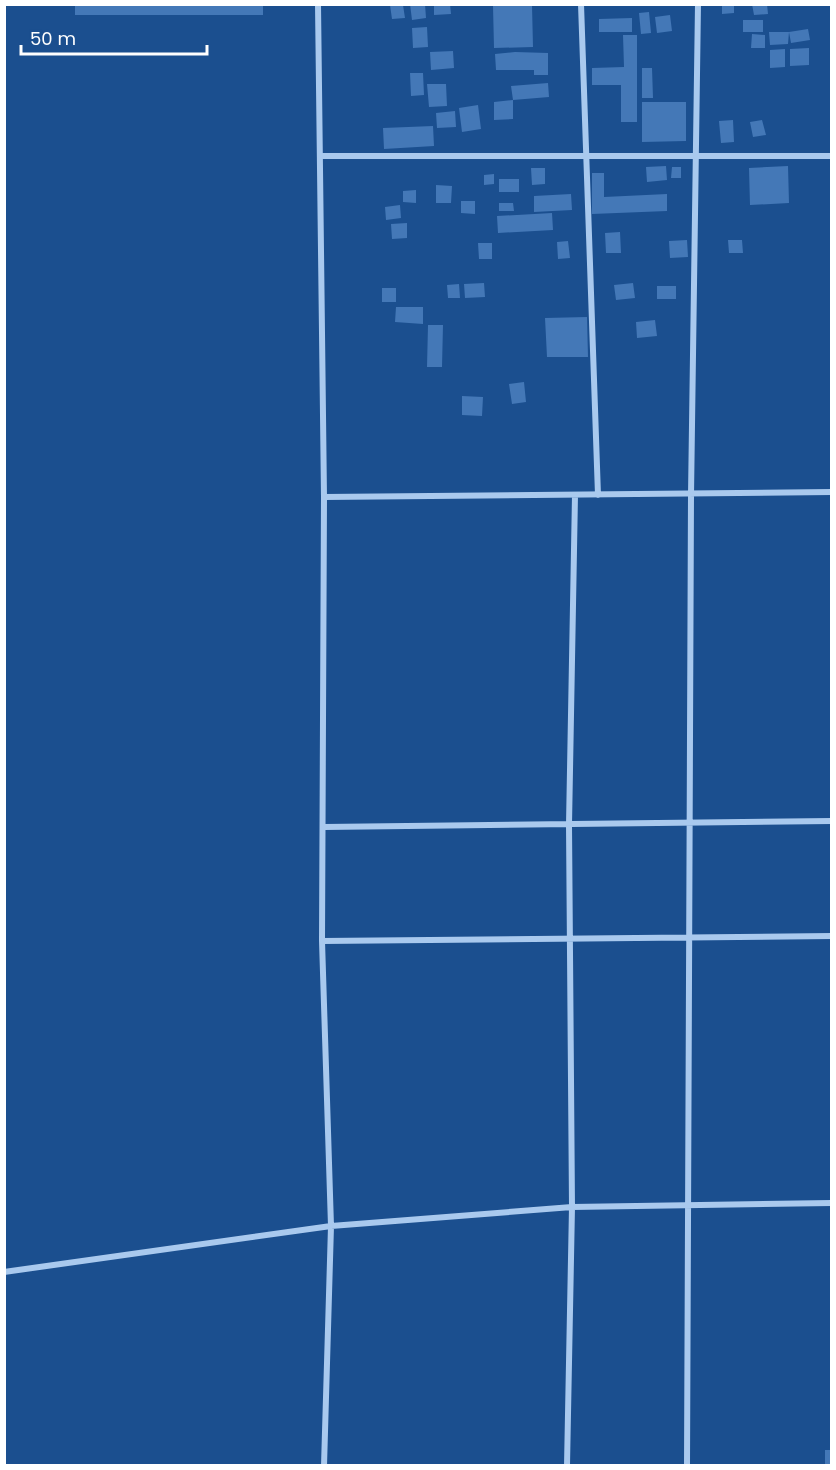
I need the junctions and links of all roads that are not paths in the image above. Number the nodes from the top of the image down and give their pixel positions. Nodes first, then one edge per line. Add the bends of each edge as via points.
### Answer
1 (318, 4) edge
2 (581, 4) edge
3 (698, 4) edge
4 (320, 156) junction
5 (831, 156) edge
6 (586, 157) junction
7 (696, 157) junction
8 (831, 492) edge
9 (575, 495) junction
10 (598, 495) junction
11 (691, 495) junction
12 (324, 497) junction
13 (831, 821) edge
14 (690, 824) junction
15 (569, 825) junction
16 (324, 827) junction
17 (831, 936) edge
18 (690, 938) junction
19 (570, 939) junction
20 (322, 941) junction
21 (831, 1203) edge
22 (689, 1206) junction
23 (572, 1207) junction
24 (331, 1226) junction
25 (4, 1272) edge
26 (324, 1466) edge
27 (567, 1466) edge
28 (687, 1466) edge

1 - 4 street
2 - 6 street
3 - 7 street
4 - 6 street
4 - 12 street
5 - 7 street
6 - 7 street
6 - 10 street
7 - 11 street
8 - 11 street
9 - 10 street
9 - 12 street
9 - 15 street
10 - 11 street
11 - 14 street
12 - 16 street
13 - 14 street
14 - 15 street
14 - 18 street
15 - 16 street
15 - 19 street
16 - 20 street
17 - 18 street
18 - 19 street
18 - 22 street
19 - 20 street
19 - 23 street
20 - 24 street
21 - 22 street
22 - 23 street
22 - 28 street
23 - 24 street
23 - 27 street
24 - 25 street
24 - 26 street

